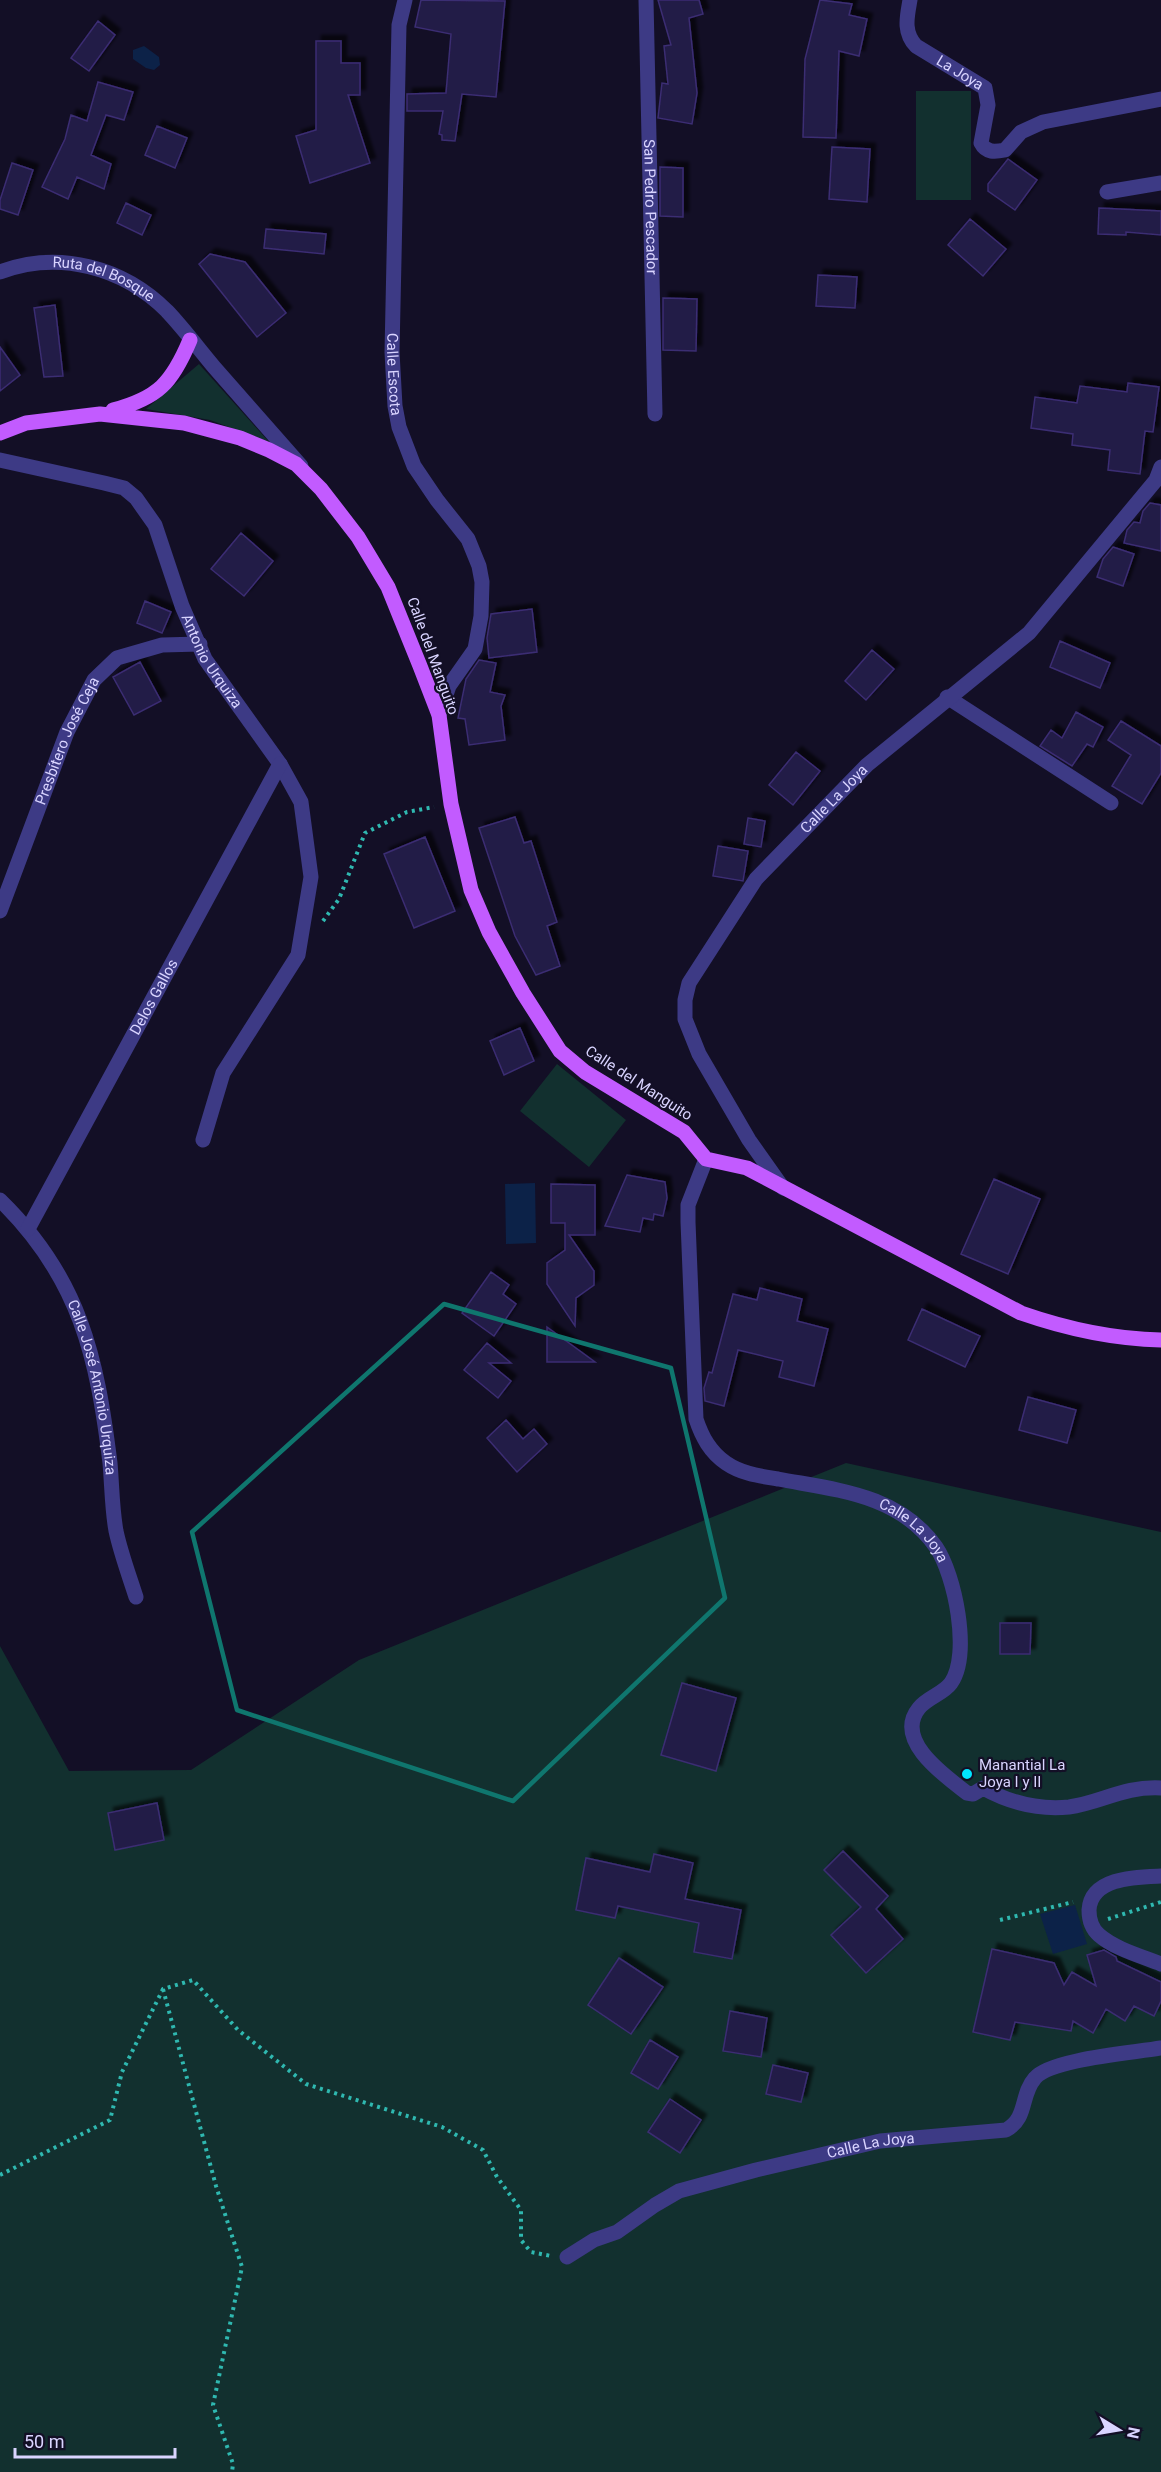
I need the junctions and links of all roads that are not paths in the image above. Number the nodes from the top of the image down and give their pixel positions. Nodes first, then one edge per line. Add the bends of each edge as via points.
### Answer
1 (405, 0) edge
2 (646, 0) edge
3 (910, 0) edge
4 (1161, 99) edge
5 (1161, 183) edge
6 (1107, 192) dead end
7 (0, 272) edge
8 (190, 340) junction
9 (100, 414) junction
10 (655, 414) dead end
11 (0, 433) edge
12 (0, 460) edge
13 (1161, 467) edge
14 (321, 489) junction
15 (200, 644) junction
16 (947, 697) junction
17 (439, 715) junction
18 (280, 764) junction
19 (1111, 803) dead end
20 (0, 911) edge
21 (203, 1140) dead end
22 (706, 1159) junction
23 (783, 1188) junction
24 (0, 1200) edge
25 (28, 1229) junction
26 (1161, 1340) edge
27 (136, 1597) dead end
28 (1161, 1788) edge
29 (1161, 1876) edge
30 (1161, 1965) edge
31 (1161, 2048) edge
32 (567, 2258) road end

1 - 17 street, Calle Escota via 398,37 392,352 395,406 414,466 468,539 482,582 475,649 449,686
2 - 10 street, San Pedro Pescador
3 - 4 street, La Joya via 910,40 985,88 988,105 981,143 989,151 1005,150 1021,132 1043,122
5 - 6 street
7 - 8 street, Ruta del Bosque via 47,261 98,269 146,293
8 - 9 main road via 176,368 156,392 135,404
8 - 14 street, Ruta del Bosque
9 - 11 main road via 26,423
9 - 14 main road, Calle del Manguito via 184,423 240,438 296,464
12 - 15 street, Antonio Urquiza via 114,485 136,498 155,525 182,606
13 - 16 street, Calle La Joya via 1156,480 1029,633
14 - 17 main road, Calle del Manguito via 358,537 388,587
15 - 18 street, Antonio Urquiza via 205,658
15 - 20 street, Presbítero José Ceja via 162,645 117,658 94,680 67,732
16 - 19 street
16 - 23 street, Calle La Joya via 867,765 756,879 689,983 685,1019 699,1054 748,1140
17 - 22 main road, Calle del Manguito via 451,804 471,890 489,932 560,1050 585,1072 684,1132
18 - 21 street, Antonio Urquiza via 301,802 311,877 298,956 223,1073
18 - 25 street, Delos Gallos
22 - 23 main road via 747,1168
22 - 28 street, Calle La Joya via 688,1204 687,1222 696,1419 701,1433 718,1457 738,1470 884,1503 913,1522 936,1548 945,1564 956,1604 958,1665 950,1685 923,1703 913,1719 914,1736 924,1753 936,1769 967,1794 983,1788 1024,1805 1070,1807 1123,1791
23 - 26 main road via 1021,1313 1069,1329 1135,1340
24 - 25 street, Calle José Antonio Urquiza
25 - 27 street, Calle José Antonio Urquiza via 75,1303 91,1348 103,1410 117,1532
29 - 30 street via 1104,1886 1090,1904 1091,1922 1107,1941
31 - 32 street, Calle La Joya via 1048,2068 1031,2084 1023,2113 1006,2130 880,2141 679,2191 617,2232 594,2240

